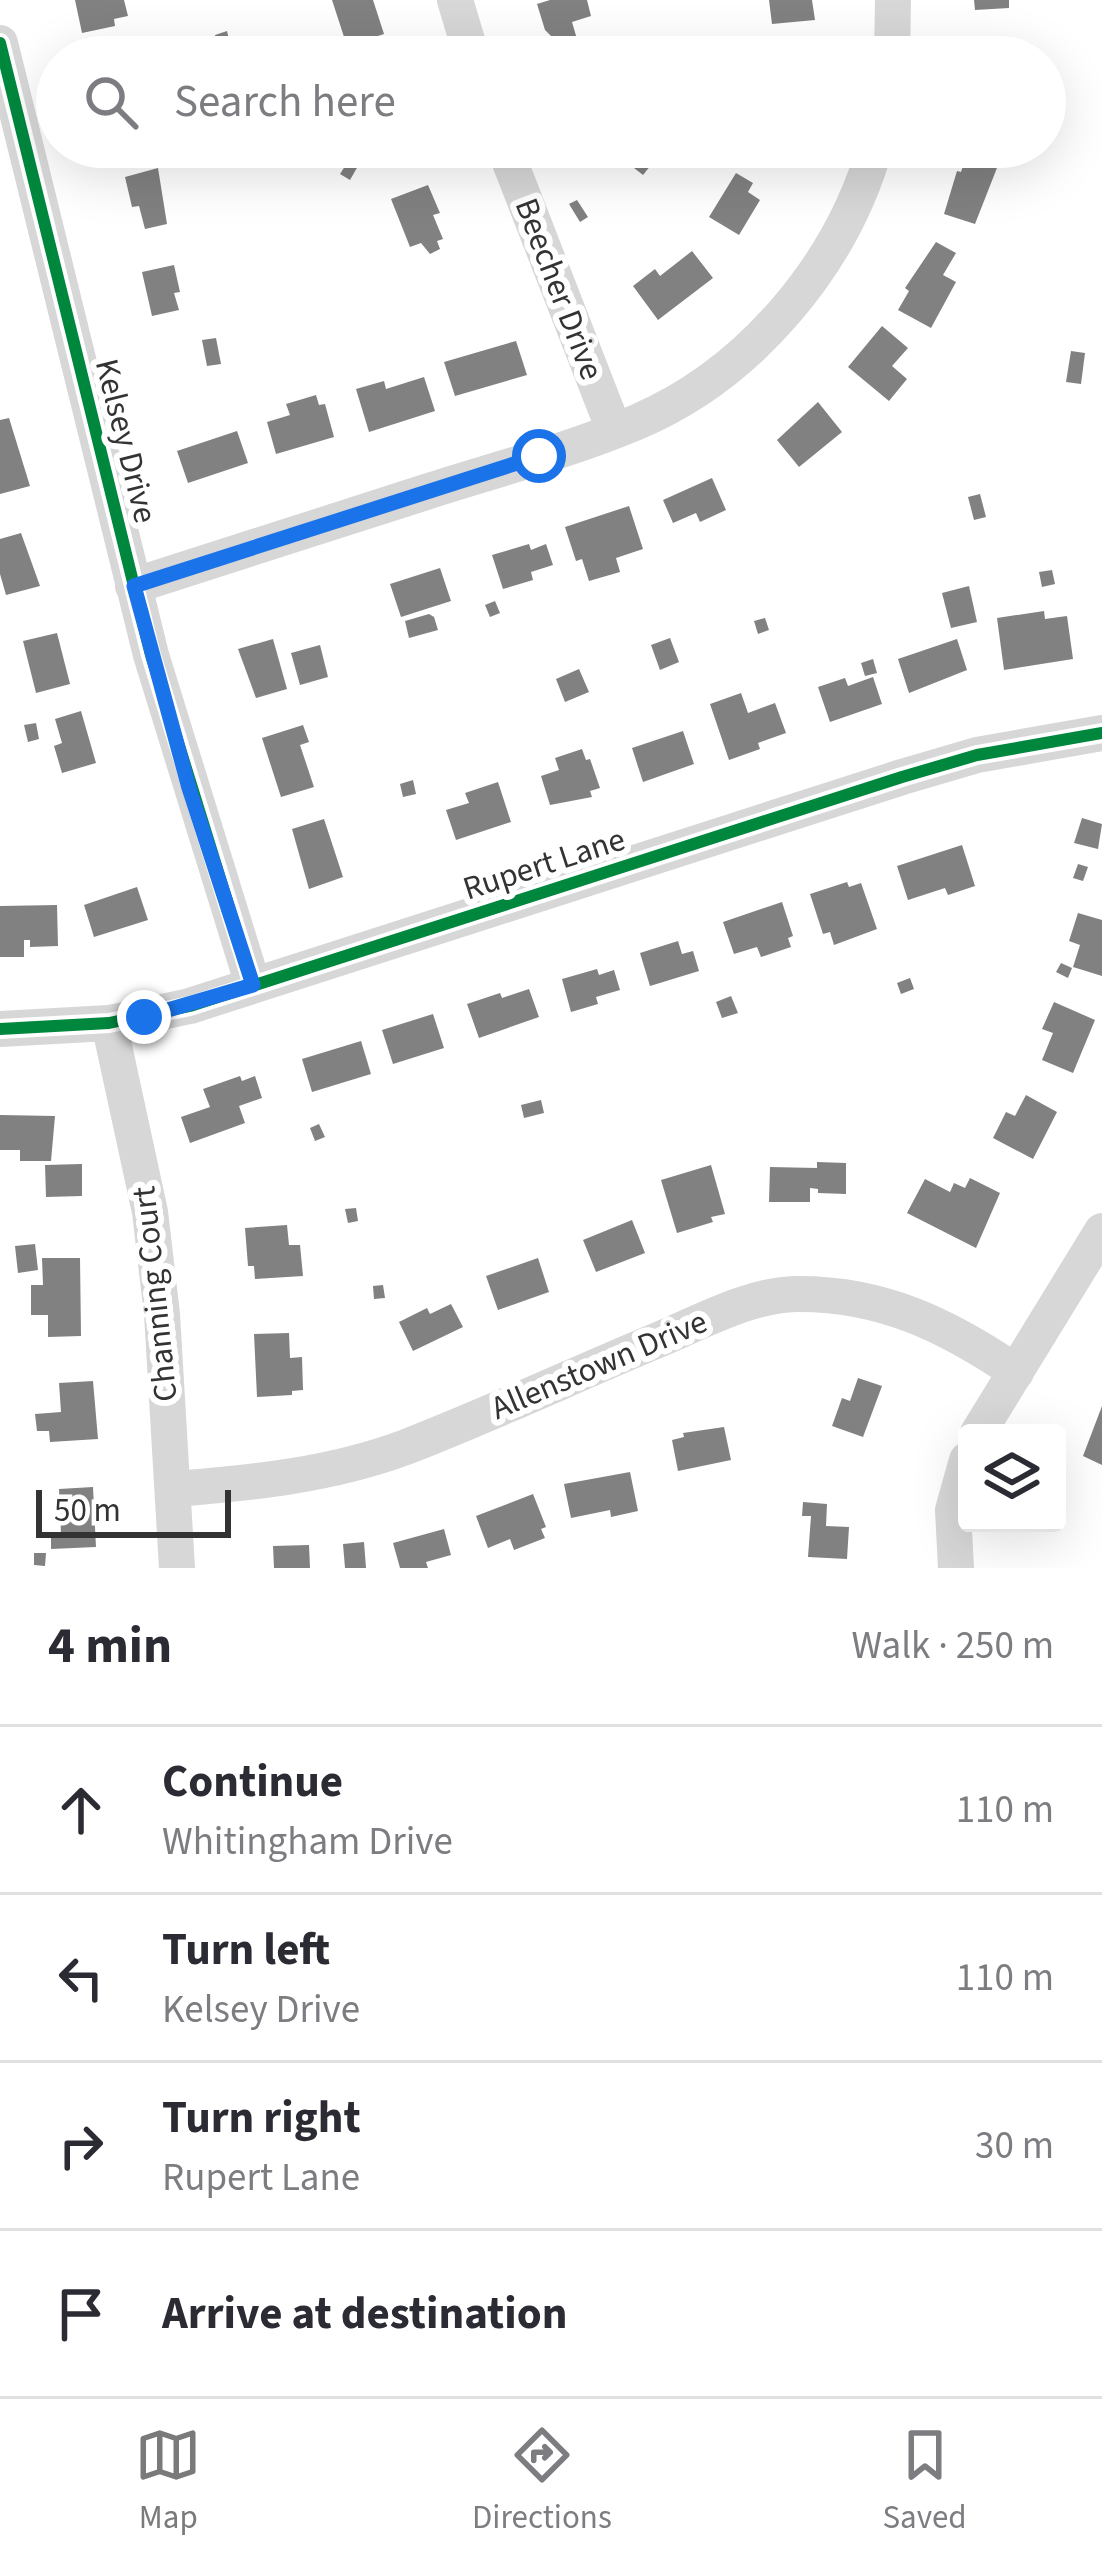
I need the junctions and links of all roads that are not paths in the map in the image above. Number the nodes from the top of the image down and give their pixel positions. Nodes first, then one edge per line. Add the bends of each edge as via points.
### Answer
1 (455, 0) edge
2 (893, 0) edge
3 (466, 36) edge
4 (892, 36) edge
5 (0, 44) edge
6 (512, 168) edge
7 (869, 168) edge
8 (614, 430) junction
9 (134, 586) junction
10 (1102, 734) edge
11 (253, 985) junction
12 (109, 1023) junction
13 (0, 1029) edge
14 (1102, 1232) edge
15 (1016, 1372) junction
16 (984, 1424) edge
17 (173, 1489) junction
18 (958, 1492) edge
19 (177, 1568) edge
20 (956, 1568) edge

1 - 3 street
2 - 4 street
5 - 9 street, Kelsey Drive
6 - 8 street, Beecher Drive
7 - 8 street via 838,236 773,325 705,383
8 - 9 street
9 - 11 street, Kelsey Drive
10 - 11 street, Rupert Lane via 902,777
11 - 12 street, Rupert Lane
12 - 13 street, Rupert Lane
12 - 17 street, Channing Court via 150,1212
14 - 15 street
15 - 16 street
15 - 17 street, Allenstown Drive via 900,1308 791,1294 717,1315 388,1453 274,1480
17 - 19 street, Channing Court
18 - 20 street

